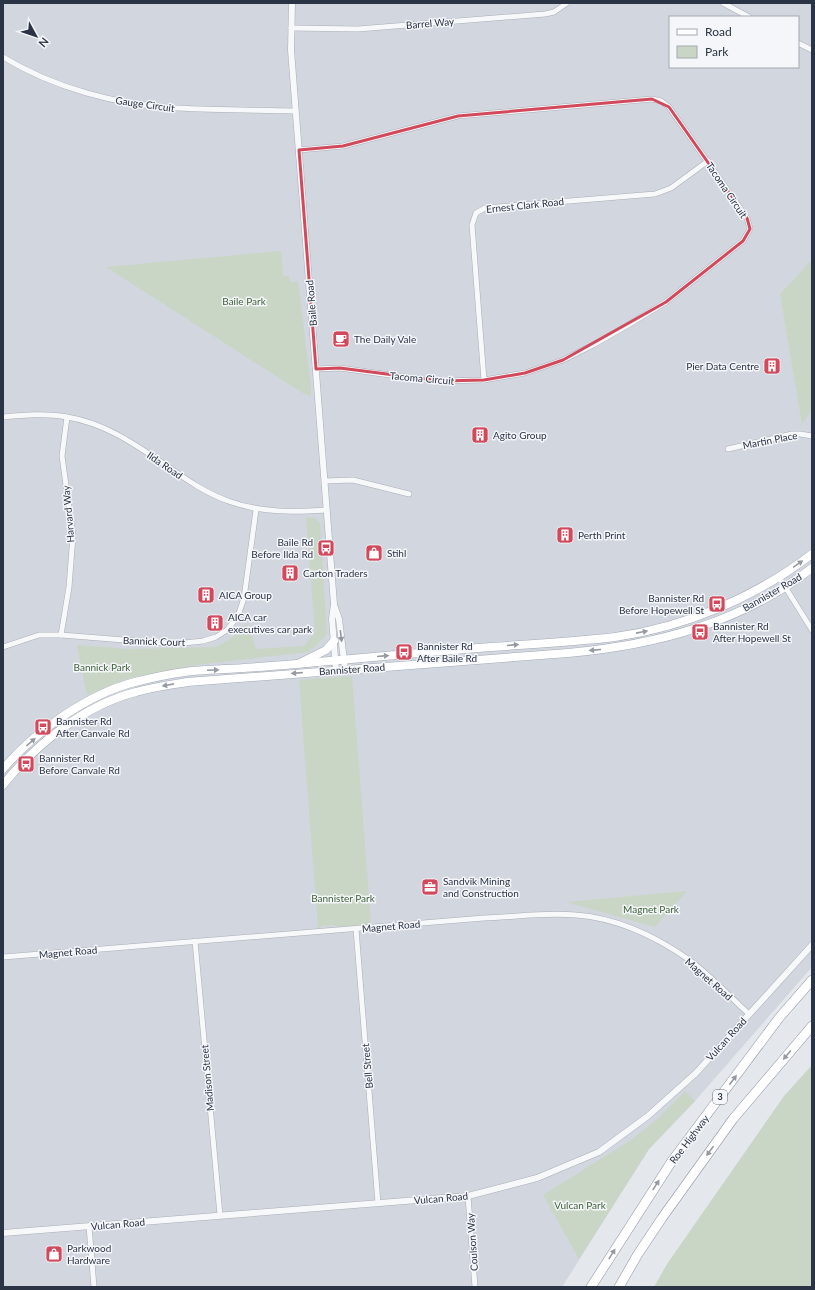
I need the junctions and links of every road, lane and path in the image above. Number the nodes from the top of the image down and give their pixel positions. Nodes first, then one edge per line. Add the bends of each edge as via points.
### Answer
1 (292, 3) edge
2 (567, 3) edge
3 (723, 3) edge
4 (747, 16) edge
5 (291, 28) junction
6 (799, 44) edge
7 (812, 50) edge
8 (3, 57) edge
9 (295, 111) junction
10 (299, 150) junction
11 (708, 161) junction
12 (316, 369) junction
13 (484, 380) junction
14 (3, 417) edge
15 (67, 417) junction
16 (812, 436) edge
17 (728, 449) dead end
18 (325, 482) junction
19 (410, 494) dead end
20 (256, 510) junction
21 (327, 510) junction
22 (812, 554) edge
23 (812, 568) edge
24 (779, 577) junction
25 (785, 586) junction
26 (334, 604) junction
27 (812, 630) edge
28 (61, 635) junction
29 (334, 641) junction
30 (3, 648) edge
31 (344, 659) junction
32 (335, 660) junction
33 (297, 664) junction
34 (345, 669) junction
35 (336, 670) junction
36 (3, 769) edge
37 (3, 784) edge
38 (356, 929) junction
39 (195, 942) junction
40 (812, 945) edge
41 (3, 957) edge
42 (812, 980) edge
43 (749, 1014) junction
44 (812, 1026) edge
45 (468, 1196) junction
46 (378, 1203) junction
47 (220, 1215) junction
48 (89, 1226) junction
49 (3, 1233) edge
50 (94, 1287) edge
51 (475, 1287) edge
52 (591, 1287) edge
53 (620, 1287) edge

1 - 5 street, Baile Road
2 - 5 street, Barrel Way via 554,12 545,14 358,29
3 - 4 street
5 - 9 street, Baile Road
6 - 7 street
8 - 9 street, Gauge Circuit via 55,83 141,105
9 - 10 street, Baile Road
10 - 11 street, Tacoma Circuit via 343,146 458,116 652,99 662,101 669,107
10 - 12 street, Baile Road
11 - 13 street, Tacoma Circuit via 747,218 750,229 743,241 666,302 593,345 563,360 531,371
11 - 13 street, Ernest Clark Road via 671,188 655,194 485,208 476,214 472,224
12 - 13 street, Tacoma Circuit via 340,368 441,381
12 - 18 street, Baile Road
14 - 15 street, Ilda Road
15 - 20 street, Ilda Road via 103,427 131,442 202,489 229,502
15 - 28 street, Harvard Way via 62,456 73,536 69,587
16 - 17 street, Martin Place via 792,434
18 - 19 street via 353,480
18 - 21 street, Baile Road
20 - 21 street, Ilda Road
20 - 28 street, Bannick Court via 244,598 238,616 227,630 203,642 175,644
21 - 26 street, Baile Road
24 -> 22 main road, Bannister Road
23 - 25 main road, Bannister Road
24 - 25 street
31 -> 24 main road, Bannister Road via 587,639 640,632 673,624 735,601
25 - 27 street
25 -> 34 main road, Bannister Road via 720,620 632,645 568,653
26 - 29 street, Baile Road
26 -> 31 street, Baile Road via 339,619
28 - 30 street, Bannick Court via 39,635
29 - 32 street, Baile Road
29 - 33 main road via 326,650
31 - 32 main road, Bannister Road
31 - 34 street, Baile Road
32 - 33 main road, Bannister Road
32 - 35 street, Baile Road
36 -> 33 main road, Bannister Road via 60,718 133,682 186,672
34 - 35 main road, Bannister Road
35 -> 37 main road, Bannister Road via 187,682 136,692 111,700 65,726 48,739
38 - 39 street, Magnet Road
38 - 43 street, Magnet Road via 550,914 594,917 634,929 673,949 689,960
38 - 46 street, Bell Street
39 - 41 street, Magnet Road
39 - 47 street, Madison Street
40 - 43 street, Vulcan Road
52 -> 42 highway, Roe Highway / 3 via 672,1161 779,1018
43 - 45 street, Vulcan Road via 696,1073 648,1116 599,1152 537,1178
44 -> 53 highway, 3 via 733,1119 674,1200 638,1254
45 - 46 street, Vulcan Road
45 - 51 street, Coulson Way
46 - 47 street, Vulcan Road
47 - 48 street, Vulcan Road
48 - 49 street, Vulcan Road
48 - 50 street

